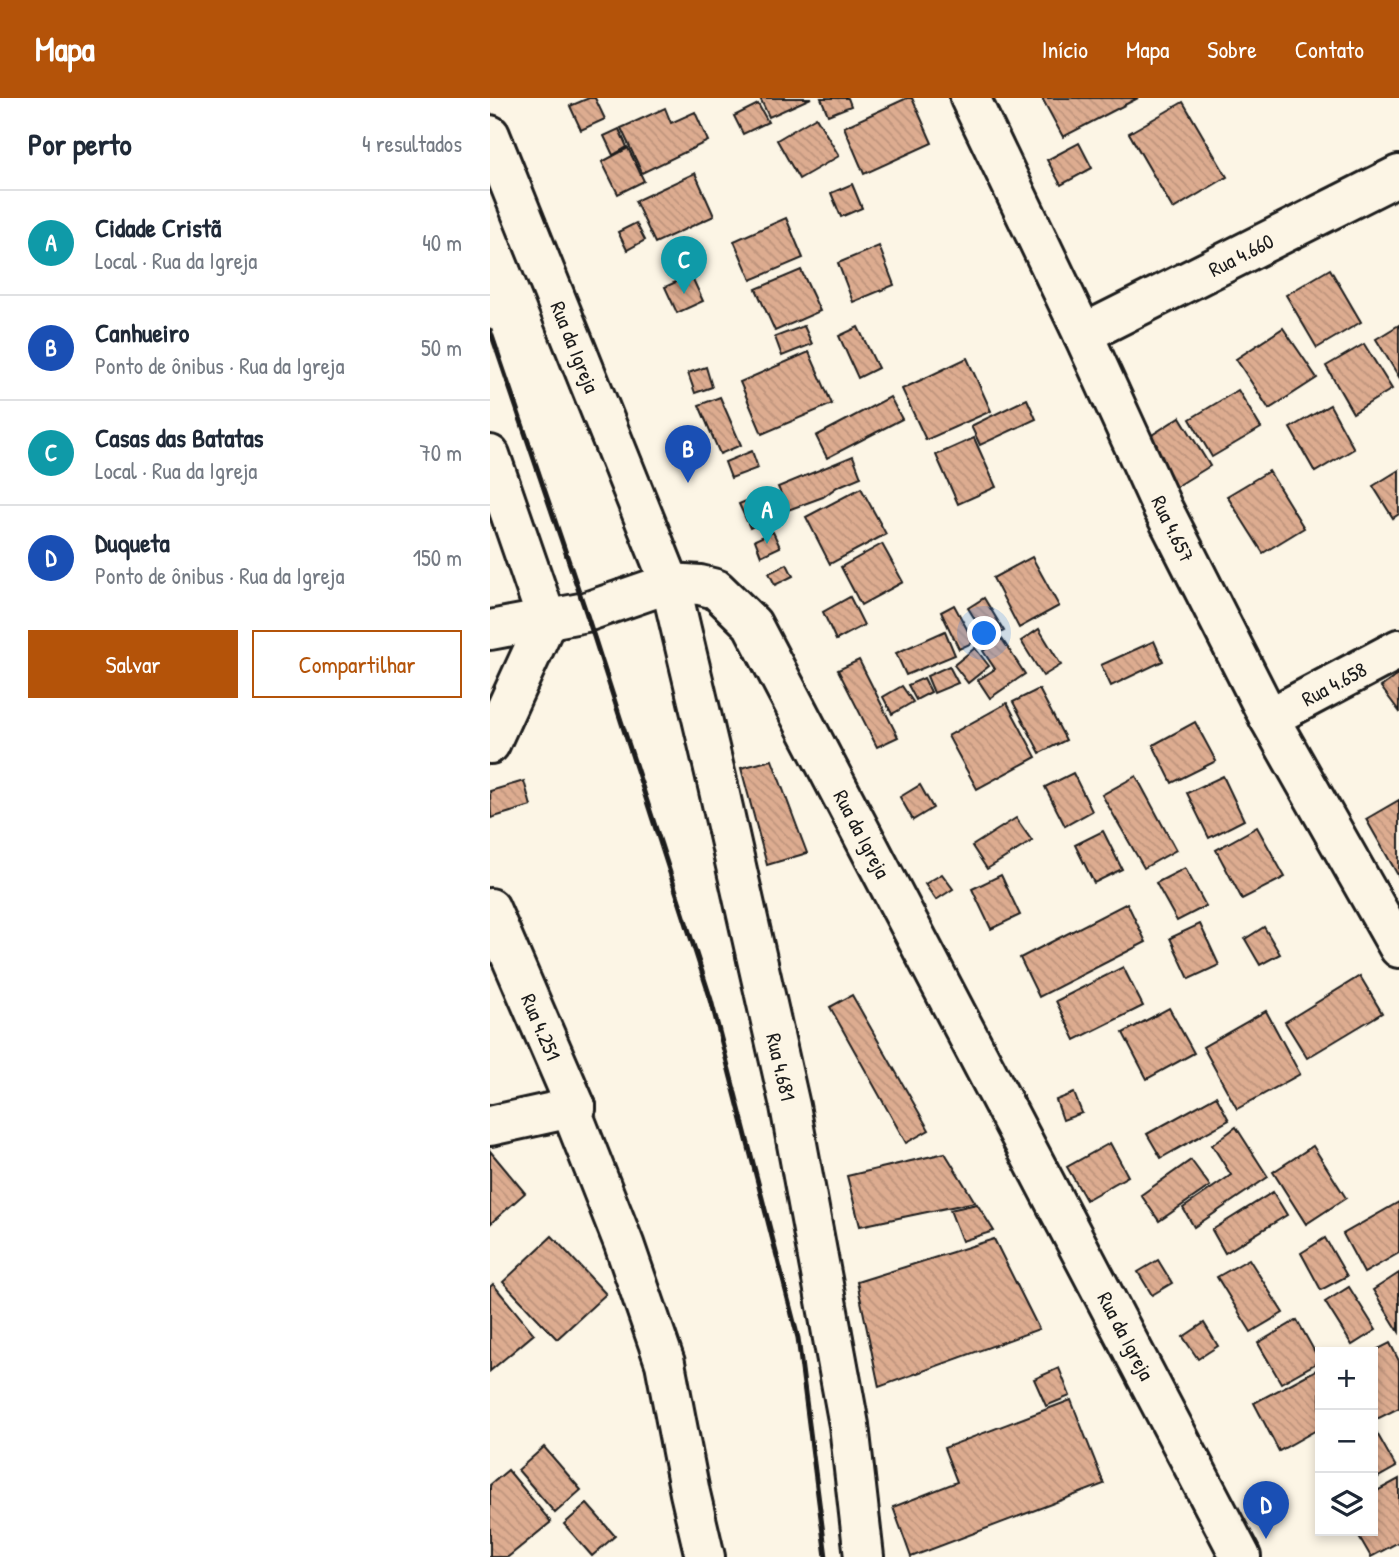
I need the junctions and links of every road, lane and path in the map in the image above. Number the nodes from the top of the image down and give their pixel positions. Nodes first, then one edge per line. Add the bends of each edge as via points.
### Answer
1 (970, 98) edge
2 (490, 135) edge
3 (1399, 175) edge
4 (1083, 334) junction
5 (490, 455) edge
6 (685, 584) junction
7 (547, 620) junction
8 (490, 630) edge
9 (1399, 649) edge
10 (1269, 718) junction
11 (490, 744) edge
12 (490, 908) edge
13 (1399, 948) edge
14 (576, 1107) junction
15 (490, 1126) edge
16 (705, 1557) edge
17 (864, 1557) edge
18 (1241, 1557) edge

1 - 4 street, Rua 4.657
2 - 6 street, Rua da Igreja
3 - 4 street, Rua 4.660
4 - 10 street, Rua 4.657 via 1162,507
5 - 7 street
6 - 7 street
6 - 17 street, Rua 4.681 via 716,777 790,1106 849,1425
6 - 18 street, Rua da Igreja via 716,589 751,624
7 - 8 street
7 - 11 street
9 - 10 street, Rua 4.658
10 - 13 street, Rua 4.657
12 - 14 street, Rua 4.251
14 - 15 street
14 - 16 street, Rua 4.251 via 573,1115 665,1363

